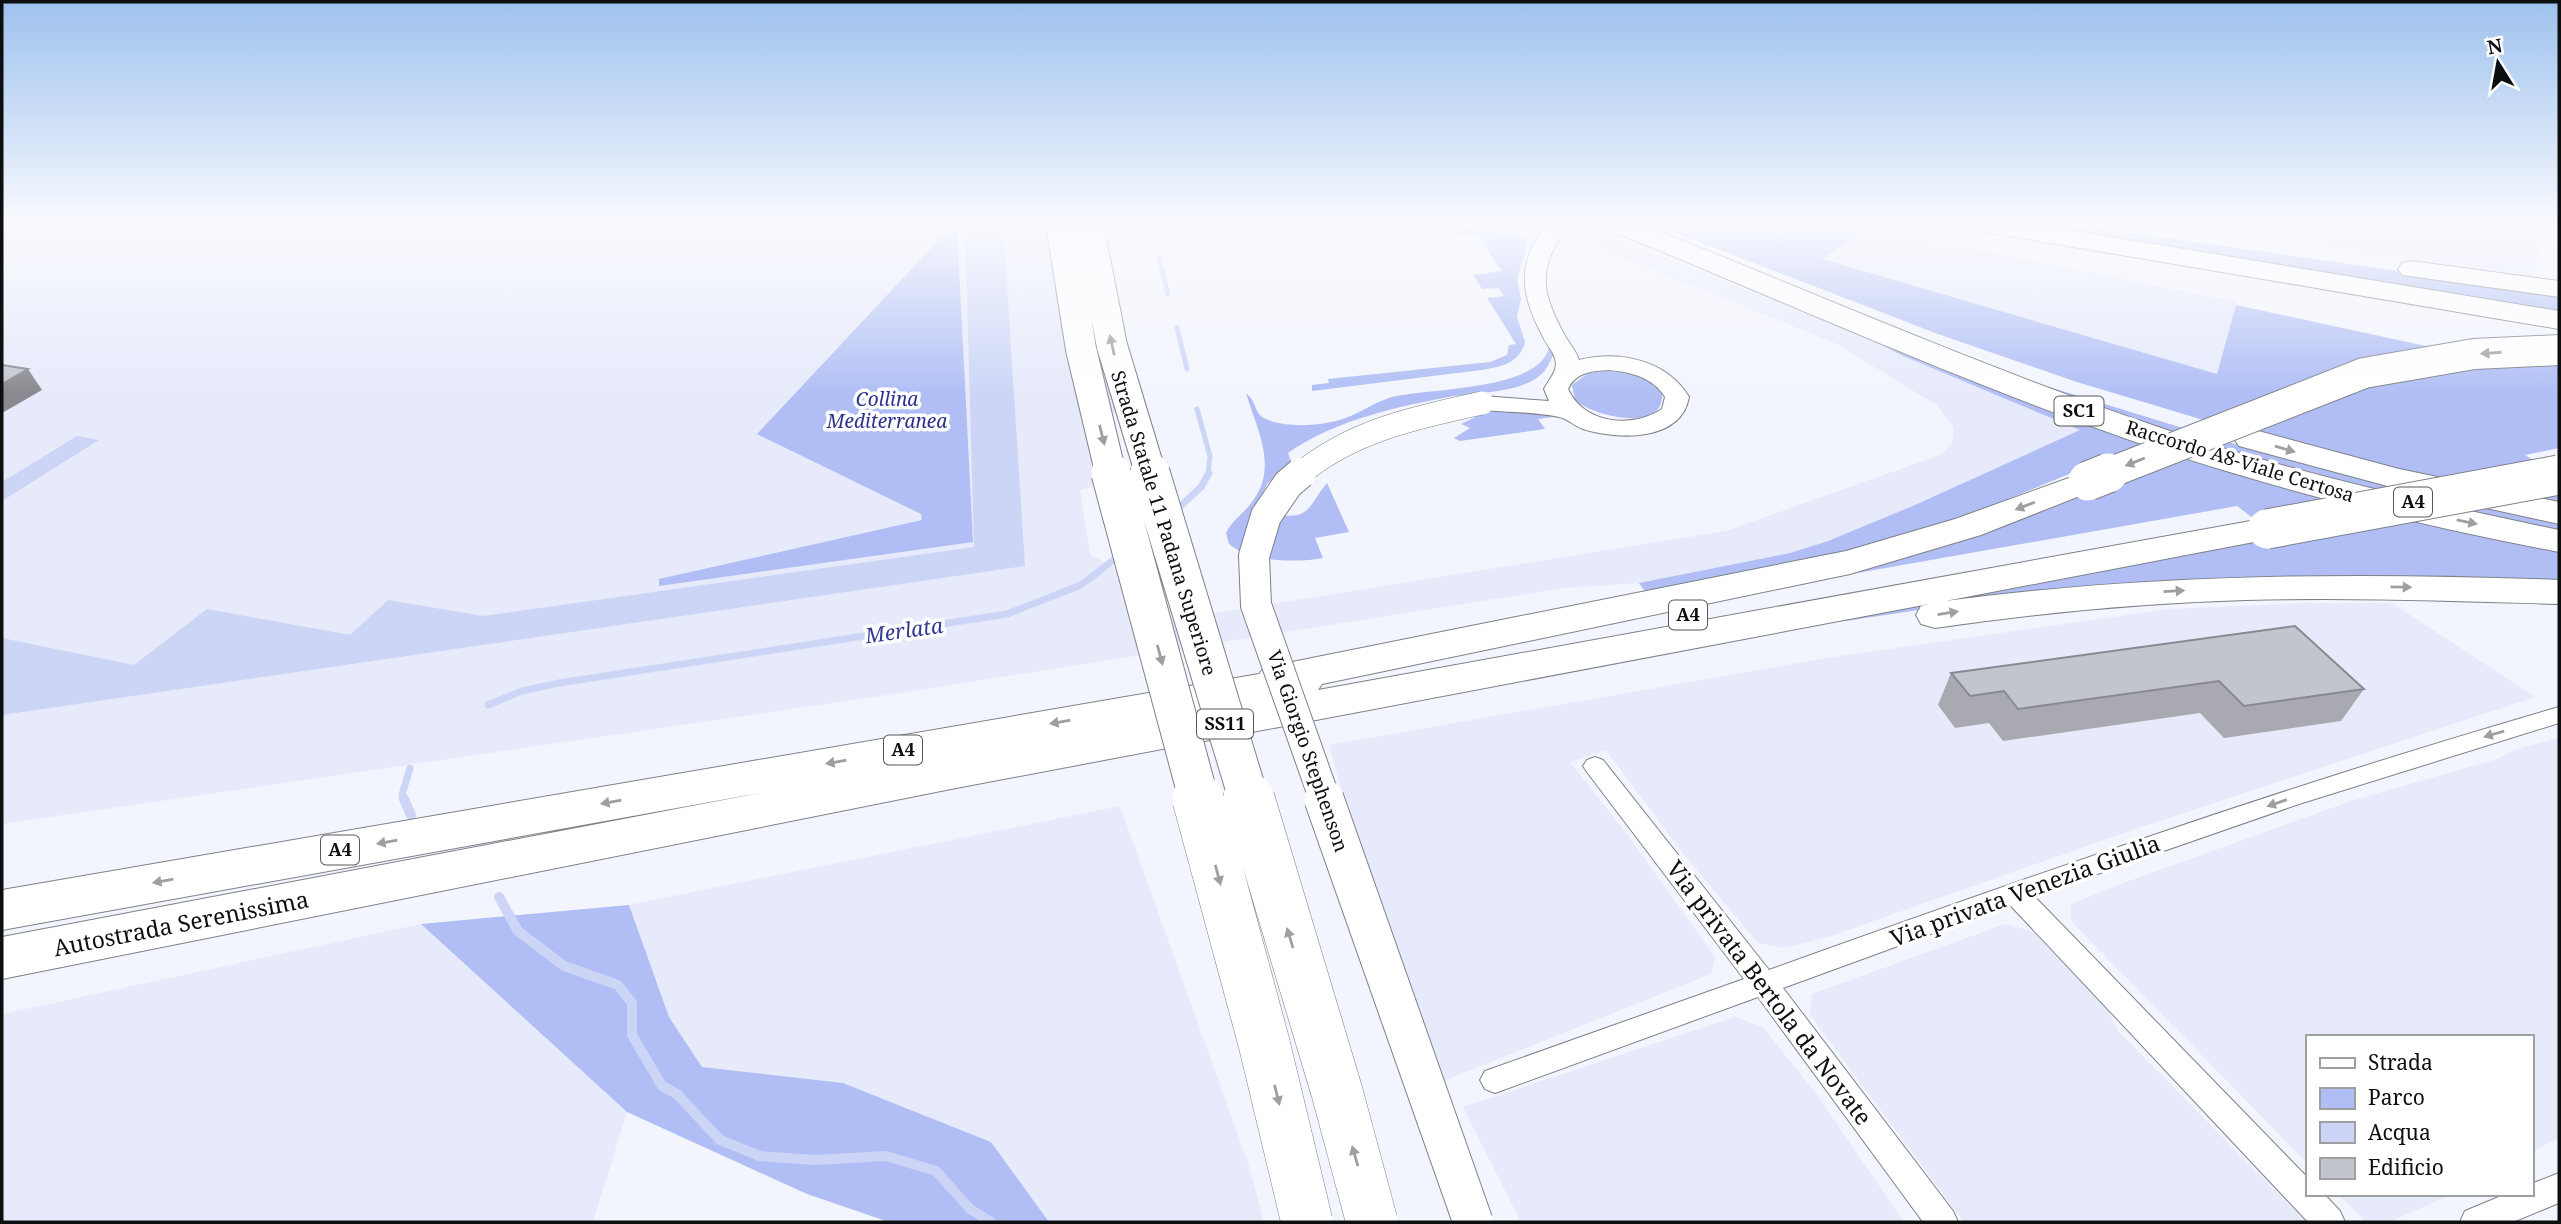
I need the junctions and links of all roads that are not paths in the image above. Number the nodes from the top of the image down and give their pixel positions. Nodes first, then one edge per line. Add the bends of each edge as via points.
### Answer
1 (1070, 281) edge
2 (1100, 281) edge
3 (1535, 281) edge
4 (1758, 281) edge
5 (1789, 281) edge
6 (2327, 281) edge
7 (2502, 281) edge
8 (2559, 289) edge
9 (2559, 320) edge
10 (1549, 324) junction
11 (2559, 350) edge
12 (1601, 363) junction
13 (1561, 379) junction
14 (1482, 403) junction
15 (1568, 410) junction
16 (2553, 467) edge
17 (2559, 513) edge
18 (2258, 521) junction
19 (2559, 541) edge
20 (2559, 592) edge
21 (1128, 710) junction
22 (2559, 715) edge
23 (1595, 766) dead end
24 (360, 890) junction
25 (2014, 892) junction
26 (2, 910) edge
27 (2, 958) edge
28 (1765, 985) junction
29 (1495, 1080) dead end
30 (2559, 1188) edge
31 (1307, 1222) edge
32 (1372, 1222) edge
33 (1473, 1222) edge
34 (1941, 1222) edge
35 (2329, 1222) edge
36 (2476, 1222) edge

1 -> 31 highway, Strada Statale 11 Padana Superiore / SS11, bridge via 1105,450
32 -> 2 highway, Strada Statale 11 Padana Superiore / SS11, bridge via 1337,1092 1118,370
3 - 10 street
4 -> 19 highway, Raccordo A8-Viale Certosa / SC1 via 2039,396 2155,438 2326,489
5 -> 17 highway via 1952,345 2110,398 2368,471
6 - 9 highway
7 - 8 highway
10 - 12 street
10 - 13 street via 1567,353 1569,363
11 -> 21 highway, bridge via 2474,354 2364,373 1968,527 1850,562
12 - 13 street, Via Giorgio Stephenson via 1580,367
12 - 15 street, Via Giorgio Stephenson via 1639,368 1664,380 1677,397 1674,412 1655,424 1623,428 1593,422
13 - 14 street, Via Giorgio Stephenson
13 - 15 street via 1558,397
14 - 15 street, Via Giorgio Stephenson
14 - 33 street, Via Giorgio Stephenson, bridge via 1377,428 1336,446 1308,465 1274,502 1259,528 1252,579 1256,605
16 - 18 highway, A4, bridge
18 - 21 highway, A4
18 - 24 highway, A4
24 -> 20 highway via 651,849 1958,611 2046,600 2252,587
21 -> 26 highway, A4
22 -> 25 street, Via privata Venezia Giulia via 2434,750
23 - 28 street, Via privata Bertola da Novate
24 - 27 highway, Autostrada Serenissima / A4
25 - 28 street, Via privata Venezia Giulia
25 - 35 street
28 - 29 street, Via privata Venezia Giulia
28 - 34 street, Via privata Bertola da Novate
30 - 36 street

